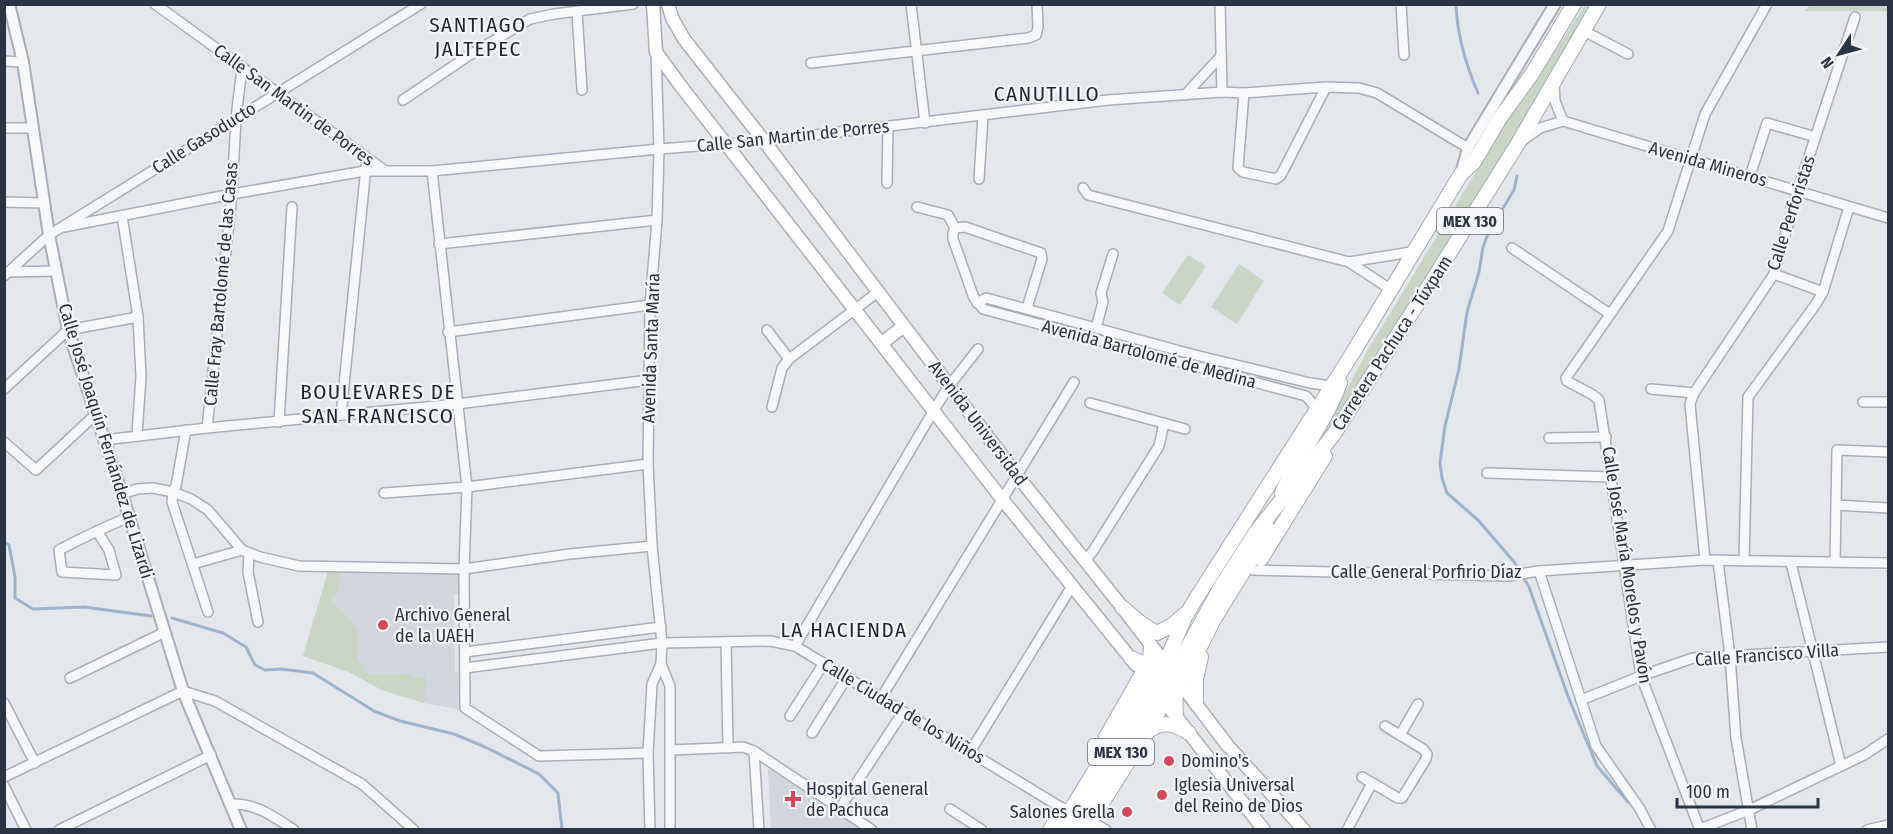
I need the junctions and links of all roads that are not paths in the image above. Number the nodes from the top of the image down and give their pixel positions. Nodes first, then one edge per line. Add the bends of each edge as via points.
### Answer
1 (9, 4) edge
2 (155, 4) edge
3 (421, 4) edge
4 (633, 4) edge
5 (668, 4) edge
6 (911, 4) edge
7 (1037, 4) edge
8 (1220, 4) edge
9 (1401, 4) edge
10 (1555, 4) edge
11 (1599, 4) edge
12 (1767, 4) edge
13 (652, 5) edge
14 (1573, 6) edge
15 (577, 12) junction
16 (1855, 17) dead end
17 (1584, 32) junction
18 (915, 51) junction
19 (656, 52) junction
20 (1628, 54) dead end
21 (1404, 55) dead end
22 (1221, 57) junction
23 (4, 61) edge
24 (23, 62) junction
25 (811, 63) dead end
26 (242, 68) junction
27 (1553, 80) junction
28 (1326, 87) junction
29 (582, 90) dead end
30 (1222, 92) junction
31 (278, 93) junction
32 (1244, 93) junction
33 (1185, 95) junction
34 (403, 100) dead end
35 (983, 117) junction
36 (236, 118) junction
37 (1563, 121) junction
38 (925, 123) junction
39 (888, 127) junction
40 (4, 128) edge
41 (33, 128) junction
42 (1816, 137) junction
43 (764, 141) junction
44 (725, 144) junction
45 (1517, 145) junction
46 (1468, 148) junction
47 (659, 149) junction
48 (368, 158) junction
49 (1691, 161) junction
50 (384, 170) junction
51 (365, 171) junction
52 (432, 171) junction
53 (1461, 174) junction
54 (1750, 176) junction
55 (979, 179) dead end
56 (887, 183) dead end
57 (1083, 188) dead end
58 (1798, 190) junction
59 (232, 194) junction
60 (4, 202) edge
61 (44, 203) junction
62 (292, 207) dead end
63 (917, 207) dead end
64 (1849, 207) junction
65 (122, 216) junction
66 (1888, 218) edge
67 (657, 220) junction
68 (64, 226) junction
69 (955, 228) junction
70 (49, 235) junction
71 (439, 244) junction
72 (1512, 248) dead end
73 (1411, 252) junction
74 (1113, 254) dead end
75 (1381, 257) junction
76 (1349, 262) junction
77 (55, 271) junction
78 (6, 274) edge
79 (1774, 274) junction
80 (1371, 276) junction
81 (1390, 289) junction
82 (878, 292) junction
83 (1823, 292) junction
84 (977, 303) junction
85 (650, 305) junction
86 (1027, 308) junction
87 (856, 309) junction
88 (1610, 314) junction
89 (138, 317) junction
90 (904, 326) junction
91 (1096, 328) junction
92 (68, 330) junction
93 (767, 330) dead end
94 (448, 332) junction
95 (882, 343) junction
96 (978, 349) dead end
97 (1191, 354) junction
98 (1349, 358) junction
99 (789, 359) junction
100 (1188, 366) junction
101 (649, 380) junction
102 (1074, 382) dead end
103 (949, 386) junction
104 (1331, 386) junction
105 (4, 389) edge
106 (1651, 389) dead end
107 (1694, 393) junction
108 (1863, 402) dead end
109 (1888, 402) edge
110 (1090, 403) dead end
111 (457, 404) junction
112 (772, 407) dead end
113 (1317, 409) junction
114 (934, 410) junction
115 (95, 414) junction
116 (341, 415) junction
117 (279, 422) junction
118 (1164, 423) junction
119 (207, 428) junction
120 (1185, 429) dead end
121 (186, 430) junction
122 (1334, 434) junction
123 (137, 435) junction
124 (1606, 437) junction
125 (1549, 438) dead end
126 (104, 440) junction
127 (8, 446) edge
128 (1888, 452) edge
129 (4, 459) edge
130 (648, 464) junction
131 (1487, 473) dead end
132 (1016, 474) junction
133 (1611, 477) junction
134 (467, 488) junction
135 (172, 492) junction
136 (384, 493) dead end
137 (122, 494) junction
138 (1002, 498) junction
139 (1836, 505) junction
140 (1888, 508) edge
141 (1274, 511) junction
142 (129, 517) junction
143 (97, 531) junction
144 (652, 546) junction
145 (245, 551) junction
146 (1705, 560) junction
147 (1085, 561) junction
148 (1718, 561) junction
149 (1744, 561) junction
150 (1835, 562) junction
151 (1791, 563) junction
152 (1888, 563) edge
153 (193, 564) junction
154 (1624, 566) junction
155 (464, 569) junction
156 (1254, 570) junction
157 (1536, 571) junction
158 (1072, 586) junction
159 (1122, 607) junction
160 (1191, 609) junction
161 (208, 612) dead end
162 (258, 622) dead end
163 (661, 627) junction
164 (165, 632) junction
165 (726, 642) junction
166 (662, 643) junction
167 (1150, 645) junction
168 (795, 646) junction
169 (1888, 647) edge
170 (1813, 651) junction
171 (465, 652) junction
172 (1730, 656) junction
173 (1131, 658) junction
174 (824, 663) junction
175 (661, 664) junction
176 (465, 668) junction
177 (1641, 676) junction
178 (847, 677) junction
179 (70, 678) dead end
180 (1162, 680) junction
181 (183, 691) junction
182 (881, 698) junction
183 (1581, 700) junction
184 (4, 703) edge
185 (1196, 703) junction
186 (1418, 705) dead end
187 (903, 712) junction
188 (790, 716) dead end
189 (1178, 717) junction
190 (1385, 726) dead end
191 (1147, 732) junction
192 (812, 733) dead end
193 (1189, 733) junction
194 (1400, 735) junction
195 (1888, 738) edge
196 (728, 748) junction
197 (671, 750) junction
198 (754, 751) junction
199 (970, 752) junction
200 (648, 753) junction
201 (211, 755) junction
202 (35, 763) junction
203 (1841, 766) junction
204 (4, 777) edge
205 (1362, 777) dead end
206 (1372, 783) junction
207 (4, 786) edge
208 (231, 804) junction
209 (840, 808) junction
210 (1062, 808) junction
211 (951, 809) dead end
212 (1749, 810) junction
213 (1087, 825) edge
214 (1888, 825) edge
215 (1700, 829) edge
216 (26, 830) edge
217 (59, 830) edge
218 (241, 830) edge
219 (294, 830) edge
220 (414, 830) edge
221 (650, 830) edge
222 (670, 830) edge
223 (759, 830) edge
224 (872, 830) edge
225 (982, 830) edge
226 (1050, 830) edge
227 (1061, 830) edge
228 (1072, 830) edge
229 (1106, 830) edge
230 (1264, 830) edge
231 (1304, 830) edge
232 (1347, 830) edge
233 (1652, 830) edge
234 (1752, 830) edge
235 (1867, 830) edge

1 - 24 street, Calle José Joaquín Fernández de Lizardi
2 - 26 street, Calle San Martin de Porres
3 - 31 street, Calle Gasoducto
4 - 15 street
5 - 43 main road, Avenida Universidad via 684,39
6 - 18 street
7 - 18 street via 1036,35
8 - 22 street
9 - 21 street
10 - 46 street, Carretera Pachuca - Túxpam / MEX 130
11 - 17 main road, Carretera Pachuca - Túxpam / MEX 130
12 - 49 street via 1708,108 1696,135
13 - 19 main road
14 - 53 main road, Carretera Pachuca - Túxpam / MEX 130 via 1474,162
15 - 29 street
15 - 34 street via 530,19
16 - 42 street, Calle Perforistas
17 - 20 street
17 - 27 main road, Carretera Pachuca - Túxpam / MEX 130
18 - 25 street
18 - 38 street
19 - 44 main road, Avenida Universidad
19 - 47 street, Avenida Santa María
22 - 30 street
22 - 33 street
23 - 24 street
24 - 41 street, Calle José Joaquín Fernández de Lizardi
26 - 31 street, Calle San Martin de Porres
26 - 36 street, Calle Fray Bartolomé de las Casas
27 - 37 street
27 - 45 main road, Carretera Pachuca - Túxpam / MEX 130
28 - 32 street, Calle San Martin de Porres
28 - 32 street via 1276,179 1238,168
28 - 46 street, Calle San Martin de Porres via 1377,93
30 - 32 street, Calle San Martin de Porres
30 - 33 street, Calle San Martin de Porres
31 - 36 street, Calle Gasoducto
31 - 48 street, Calle San Martin de Porres
33 - 35 street, Calle San Martin de Porres via 1108,100
35 - 38 street, Calle San Martin de Porres
35 - 55 street
36 - 59 street, Calle Fray Bartolomé de las Casas
36 - 68 street, Calle Gasoducto
37 - 45 street via 1540,128
37 - 49 street, Avenida Mineros
38 - 39 street, Calle San Martin de Porres
39 - 43 street, Calle San Martin de Porres
39 - 56 street
40 - 41 street
41 - 61 street, Calle José Joaquín Fernández de Lizardi
42 - 54 street via 1767,123
42 - 58 street, Calle Perforistas
43 - 44 street, Calle San Martin de Porres
43 - 82 main road, Avenida Universidad
44 - 47 street, Calle San Martin de Porres
44 - 87 main road, Avenida Universidad
45 - 122 main road, Carretera Pachuca - Túxpam / MEX 130
46 - 53 street, Carretera Pachuca - Túxpam / MEX 130
47 - 52 street, Calle San Martin de Porres
47 - 67 street, Avenida Santa María
48 - 50 street, Calle San Martin de Porres
48 - 51 street
49 - 54 street, Avenida Mineros
49 - 88 street via 1668,231
50 - 51 street
50 - 52 street, Calle San Martin de Porres
51 - 59 street
51 - 116 street
52 - 71 street
53 - 73 main road, Carretera Pachuca - Túxpam / MEX 130
54 - 58 street, Avenida Mineros
57 - 76 street via 1088,195
58 - 64 street, Avenida Mineros
58 - 79 street, Calle Perforistas
59 - 65 street
59 - 119 street, Calle Fray Bartolomé de las Casas
60 - 61 street
61 - 70 street, Calle José Joaquín Fernández de Lizardi
62 - 117 street
63 - 69 street via 948,215
64 - 66 street, Avenida Mineros
64 - 83 street
65 - 68 street
65 - 89 street
67 - 71 street
67 - 85 street, Avenida Santa María
68 - 70 street, Calle Gasoducto
69 - 84 street via 953,239
69 - 86 street, Avenida Bartolomé de Medina via 964,227 1041,254
70 - 77 street, Calle José Joaquín Fernández de Lizardi
70 - 78 street, Calle Gasoducto
71 - 94 street
72 - 88 street
73 - 75 street
73 - 81 main road, Carretera Pachuca - Túxpam / MEX 130
74 - 91 street
75 - 76 street
75 - 80 street
76 - 80 street
77 - 78 street
77 - 92 street, Calle José Joaquín Fernández de Lizardi
79 - 83 street
79 - 107 street, Calle Perforistas
80 - 81 street
81 - 98 main road, Carretera Pachuca - Túxpam / MEX 130
82 - 87 street
82 - 90 main road, Avenida Universidad
83 - 149 street via 1748,397
84 - 86 street, Avenida Bartolomé de Medina via 986,298
84 - 100 street, Avenida Bartolomé de Medina via 983,309
85 - 94 street
85 - 101 street, Avenida Santa María
86 - 91 street, Avenida Bartolomé de Medina
87 - 95 main road, Avenida Universidad
87 - 99 street
88 - 124 street, Calle José María Morelos y Pavón via 1566,378 1599,400
89 - 92 street
89 - 123 street via 141,376
90 - 95 main road
90 - 103 main road, Avenida Universidad
91 - 97 street, Avenida Bartolomé de Medina
92 - 105 street
92 - 115 street, Calle José Joaquín Fernández de Lizardi
93 - 99 street
94 - 111 street
95 - 114 main road, Avenida Universidad
96 - 103 street
97 - 100 street
97 - 104 street, Avenida Bartolomé de Medina
98 - 104 main road, Carretera Pachuca - Túxpam / MEX 130
98 - 141 main road via 1333,402 1295,464
99 - 112 street via 782,368
100 - 113 street, Avenida Bartolomé de Medina via 1306,396
101 - 111 street
101 - 130 street, Avenida Santa María
102 - 132 street
103 - 114 street
103 - 132 main road, Avenida Universidad
104 - 113 main road, Carretera Pachuca - Túxpam / MEX 130
106 - 107 street
107 - 146 street via 1690,404
108 - 109 street
110 - 118 street
111 - 116 street
111 - 134 street
113 - 160 main road, Carretera Pachuca - Túxpam / MEX 130
114 - 138 main road, Avenida Universidad
114 - 168 street
115 - 126 street, Calle José Joaquín Fernández de Lizardi
115 - 127 street via 36,470
116 - 117 street
117 - 119 street
118 - 120 street
118 - 147 street via 1159,446
119 - 121 street
121 - 123 street
121 - 135 street
122 - 141 main road, Carretera Pachuca - Túxpam / MEX 130
122 - 156 main road via 1324,458
123 - 126 street
124 - 125 street
124 - 133 street, Calle José María Morelos y Pavón
126 - 137 street, Calle José Joaquín Fernández de Lizardi
127 - 129 street
128 - 139 street via 1837,450
130 - 134 street
130 - 144 street, Avenida Santa María
131 - 133 street
132 - 138 street
132 - 147 main road, Avenida Universidad
133 - 154 street, Calle José María Morelos y Pavón
134 - 136 street
134 - 155 street
135 - 137 street via 153,488
135 - 145 street via 208,510
135 - 153 street
137 - 142 street, Calle José Joaquín Fernández de Lizardi
138 - 158 main road, Avenida Universidad
138 - 182 street
139 - 140 street
139 - 150 street
141 - 180 main road, Carretera Pachuca - Túxpam / MEX 130 via 1256,532
142 - 143 street
142 - 164 street, Calle José Joaquín Fernández de Lizardi
143 - 143 street via 59,550 62,572 116,575 109,550
144 - 155 street
144 - 163 street, Avenida Santa María
145 - 153 street
145 - 155 street via 299,567
145 - 162 street
146 - 148 street, Calle General Porfirio Díaz
146 - 154 street, Calle General Porfirio Díaz
147 - 159 main road, Avenida Universidad
148 - 149 street, Calle General Porfirio Díaz
148 - 172 street
149 - 151 street, Calle General Porfirio Díaz
150 - 151 street, Calle General Porfirio Díaz
150 - 152 street, Calle General Porfirio Díaz
151 - 170 street
153 - 161 street
154 - 157 street, Calle General Porfirio Díaz
154 - 177 street, Calle José María Morelos y Pavón
155 - 171 street
156 - 157 street, Calle General Porfirio Díaz via 1508,576
156 - 185 main road via 1201,657
157 - 183 street
158 - 173 main road, Avenida Universidad
158 - 199 street
159 - 160 main road via 1157,633
159 - 167 main road, Avenida Universidad
160 - 180 main road, Carretera Pachuca - Túxpam / MEX 130
163 - 166 street, Avenida Santa María
163 - 171 street
164 - 179 street
164 - 181 street, Calle José Joaquín Fernández de Lizardi
165 - 166 street, Calle Ciudad de los Niños
165 - 168 street, Calle Ciudad de los Niños via 770,641
165 - 196 street
166 - 175 street, Avenida Santa María
166 - 176 street, Calle Ciudad de los Niños
167 - 173 main road via 1142,658
167 - 180 main road
168 - 174 street, Calle Ciudad de los Niños
169 - 170 street, Calle Francisco Villa
170 - 172 street, Calle Francisco Villa
170 - 203 street
171 - 176 street
172 - 177 street, Calle Francisco Villa via 1693,658
172 - 212 street via 1736,738
173 - 180 main road
174 - 178 street, Calle Ciudad de los Niños
174 - 188 street
175 - 197 street via 670,686
175 - 200 street via 652,684
176 - 200 street via 465,708 539,756
177 - 183 street, Calle Francisco Villa
177 - 215 street, Calle José María Morelos y Pavón
178 - 182 street, Calle Ciudad de los Niños
178 - 192 street
180 - 185 main road
180 - 189 main road
180 - 191 main road, MEX 130 via 1161,707
180 - 210 main road
180 - 227 main road via 1146,688
180 - 228 main road, MEX 130 via 1153,701
181 - 201 street, Calle José Joaquín Fernández de Lizardi
181 - 202 street
181 - 220 street via 215,701 362,784
182 - 187 street, Calle Ciudad de los Niños
183 - 233 street via 1596,746
184 - 202 street
185 - 189 main road via 1185,706
185 - 231 main road via 1228,746
186 - 194 street
187 - 199 street, Calle Ciudad de los Niños
187 - 209 street
189 - 193 main road
190 - 194 street
191 - 193 main road via 1173,723
191 - 213 main road, MEX 130
193 - 230 main road
194 - 206 street via 1427,754 1415,777 1402,798
195 - 203 street
196 - 197 street
196 - 198 street
197 - 222 street
198 - 209 street
198 - 223 street
199 - 210 street, Calle Ciudad de los Niños
200 - 221 street
201 - 208 street, Calle José Joaquín Fernández de Lizardi
201 - 217 street
202 - 204 street
203 - 212 street
205 - 206 street
206 - 232 street
207 - 216 street
208 - 218 street, Calle José Joaquín Fernández de Lizardi
208 - 219 street via 259,808
209 - 224 street
210 - 226 main road
211 - 225 street
212 - 215 street
212 - 234 street
213 - 229 street
214 - 235 street

